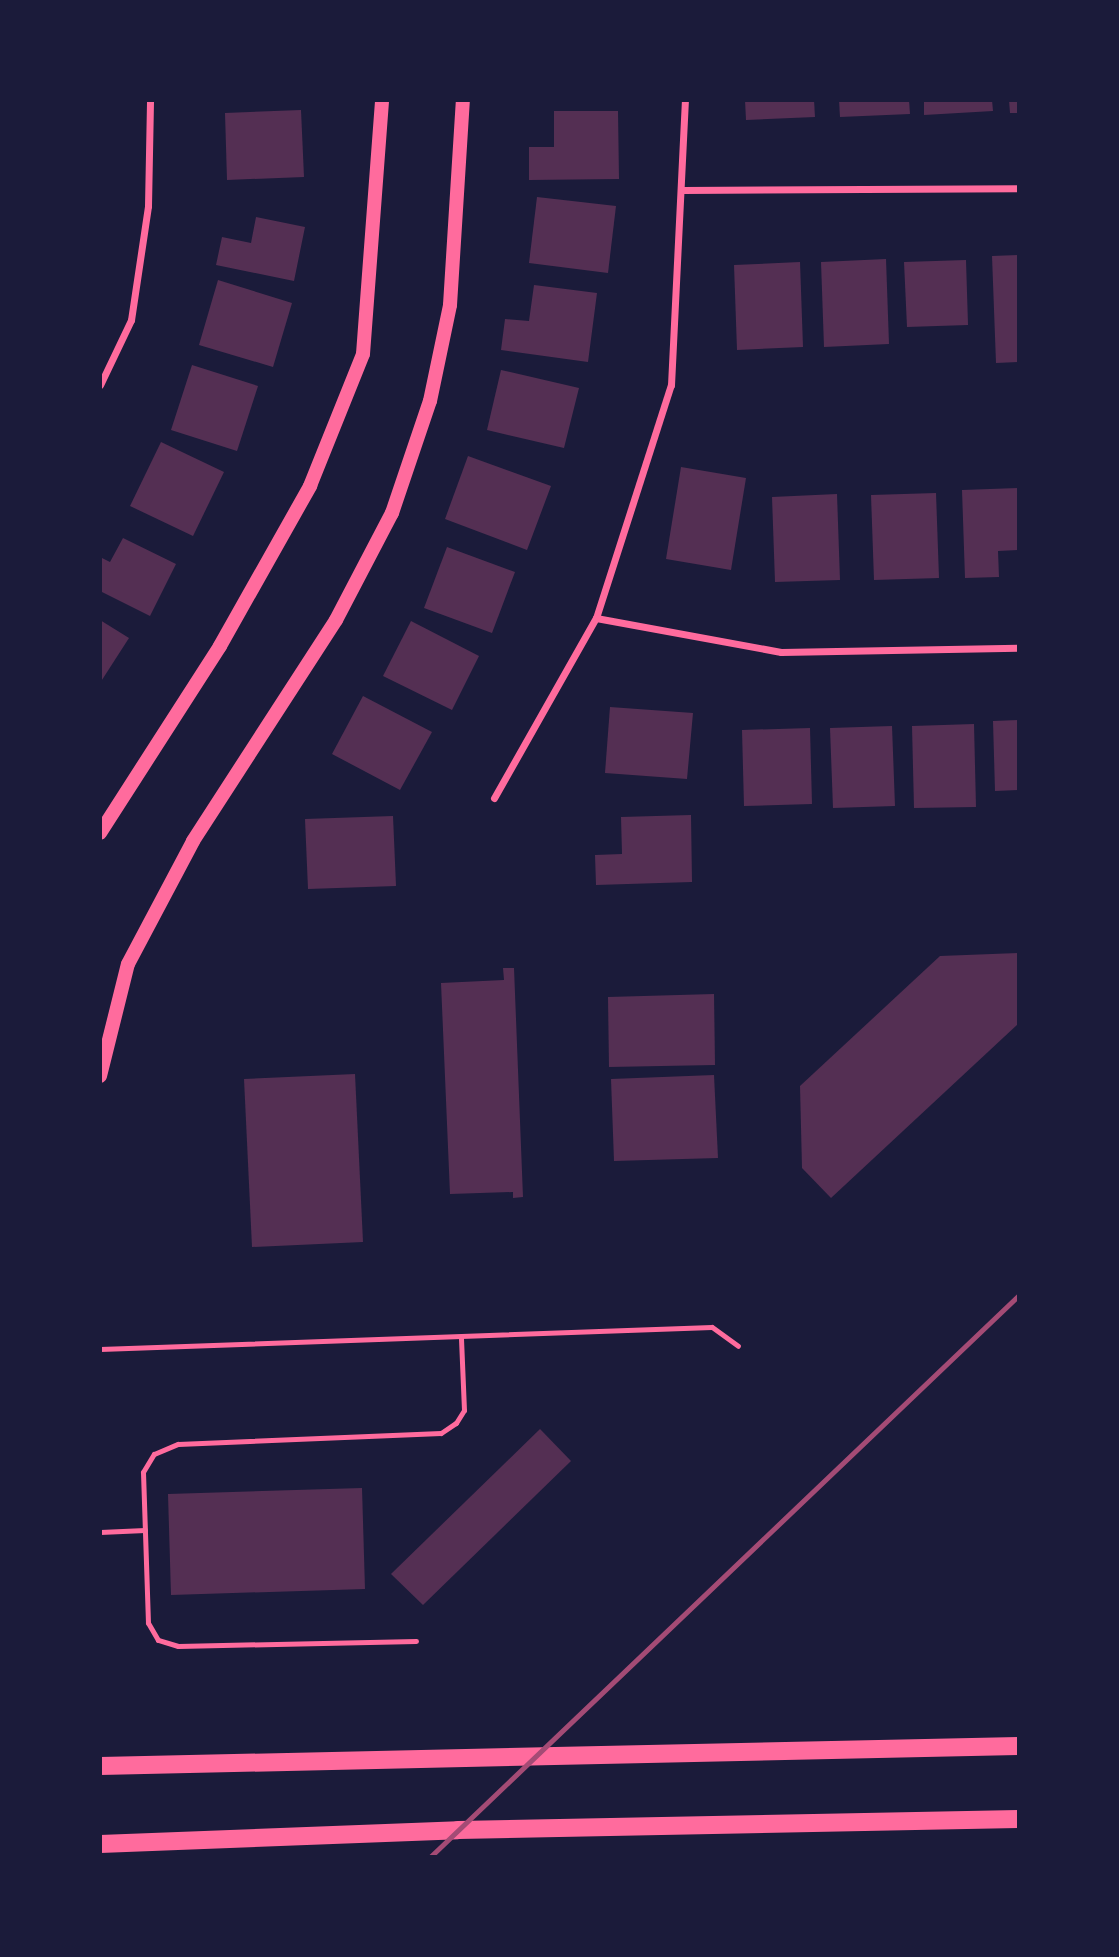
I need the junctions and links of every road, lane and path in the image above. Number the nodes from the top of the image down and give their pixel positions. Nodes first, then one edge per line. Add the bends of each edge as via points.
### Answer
1 (150, 100) edge
2 (382, 100) edge
3 (463, 100) edge
4 (685, 100) edge
5 (1019, 188) edge
6 (683, 190) junction
7 (100, 385) edge
8 (596, 618) junction
9 (1019, 648) edge
10 (494, 798) dead end
11 (100, 833) edge
12 (100, 1076) edge
13 (461, 1337) junction
14 (738, 1346) dead end
15 (100, 1349) edge
16 (145, 1530) junction
17 (100, 1532) edge
18 (416, 1641) dead end
19 (1019, 1746) edge
20 (100, 1766) edge
21 (1019, 1819) edge
22 (100, 1844) edge

1 - 7 street via 148,206 131,320
2 - 11 main road via 363,354 310,486 220,646
3 - 12 main road via 450,306 430,401 392,513 336,620 193,841 128,964
4 - 6 street
5 - 6 street
6 - 8 street via 671,385
8 - 9 street via 781,652
8 - 10 street
13 - 14 lane via 712,1327
13 - 15 lane
13 - 16 lane via 464,1410 456,1423 441,1433 178,1444 153,1454 143,1472
16 - 17 lane
16 - 18 lane via 148,1623 158,1640 178,1646
19 - 20 main road
21 - 22 main road via 458,1830

